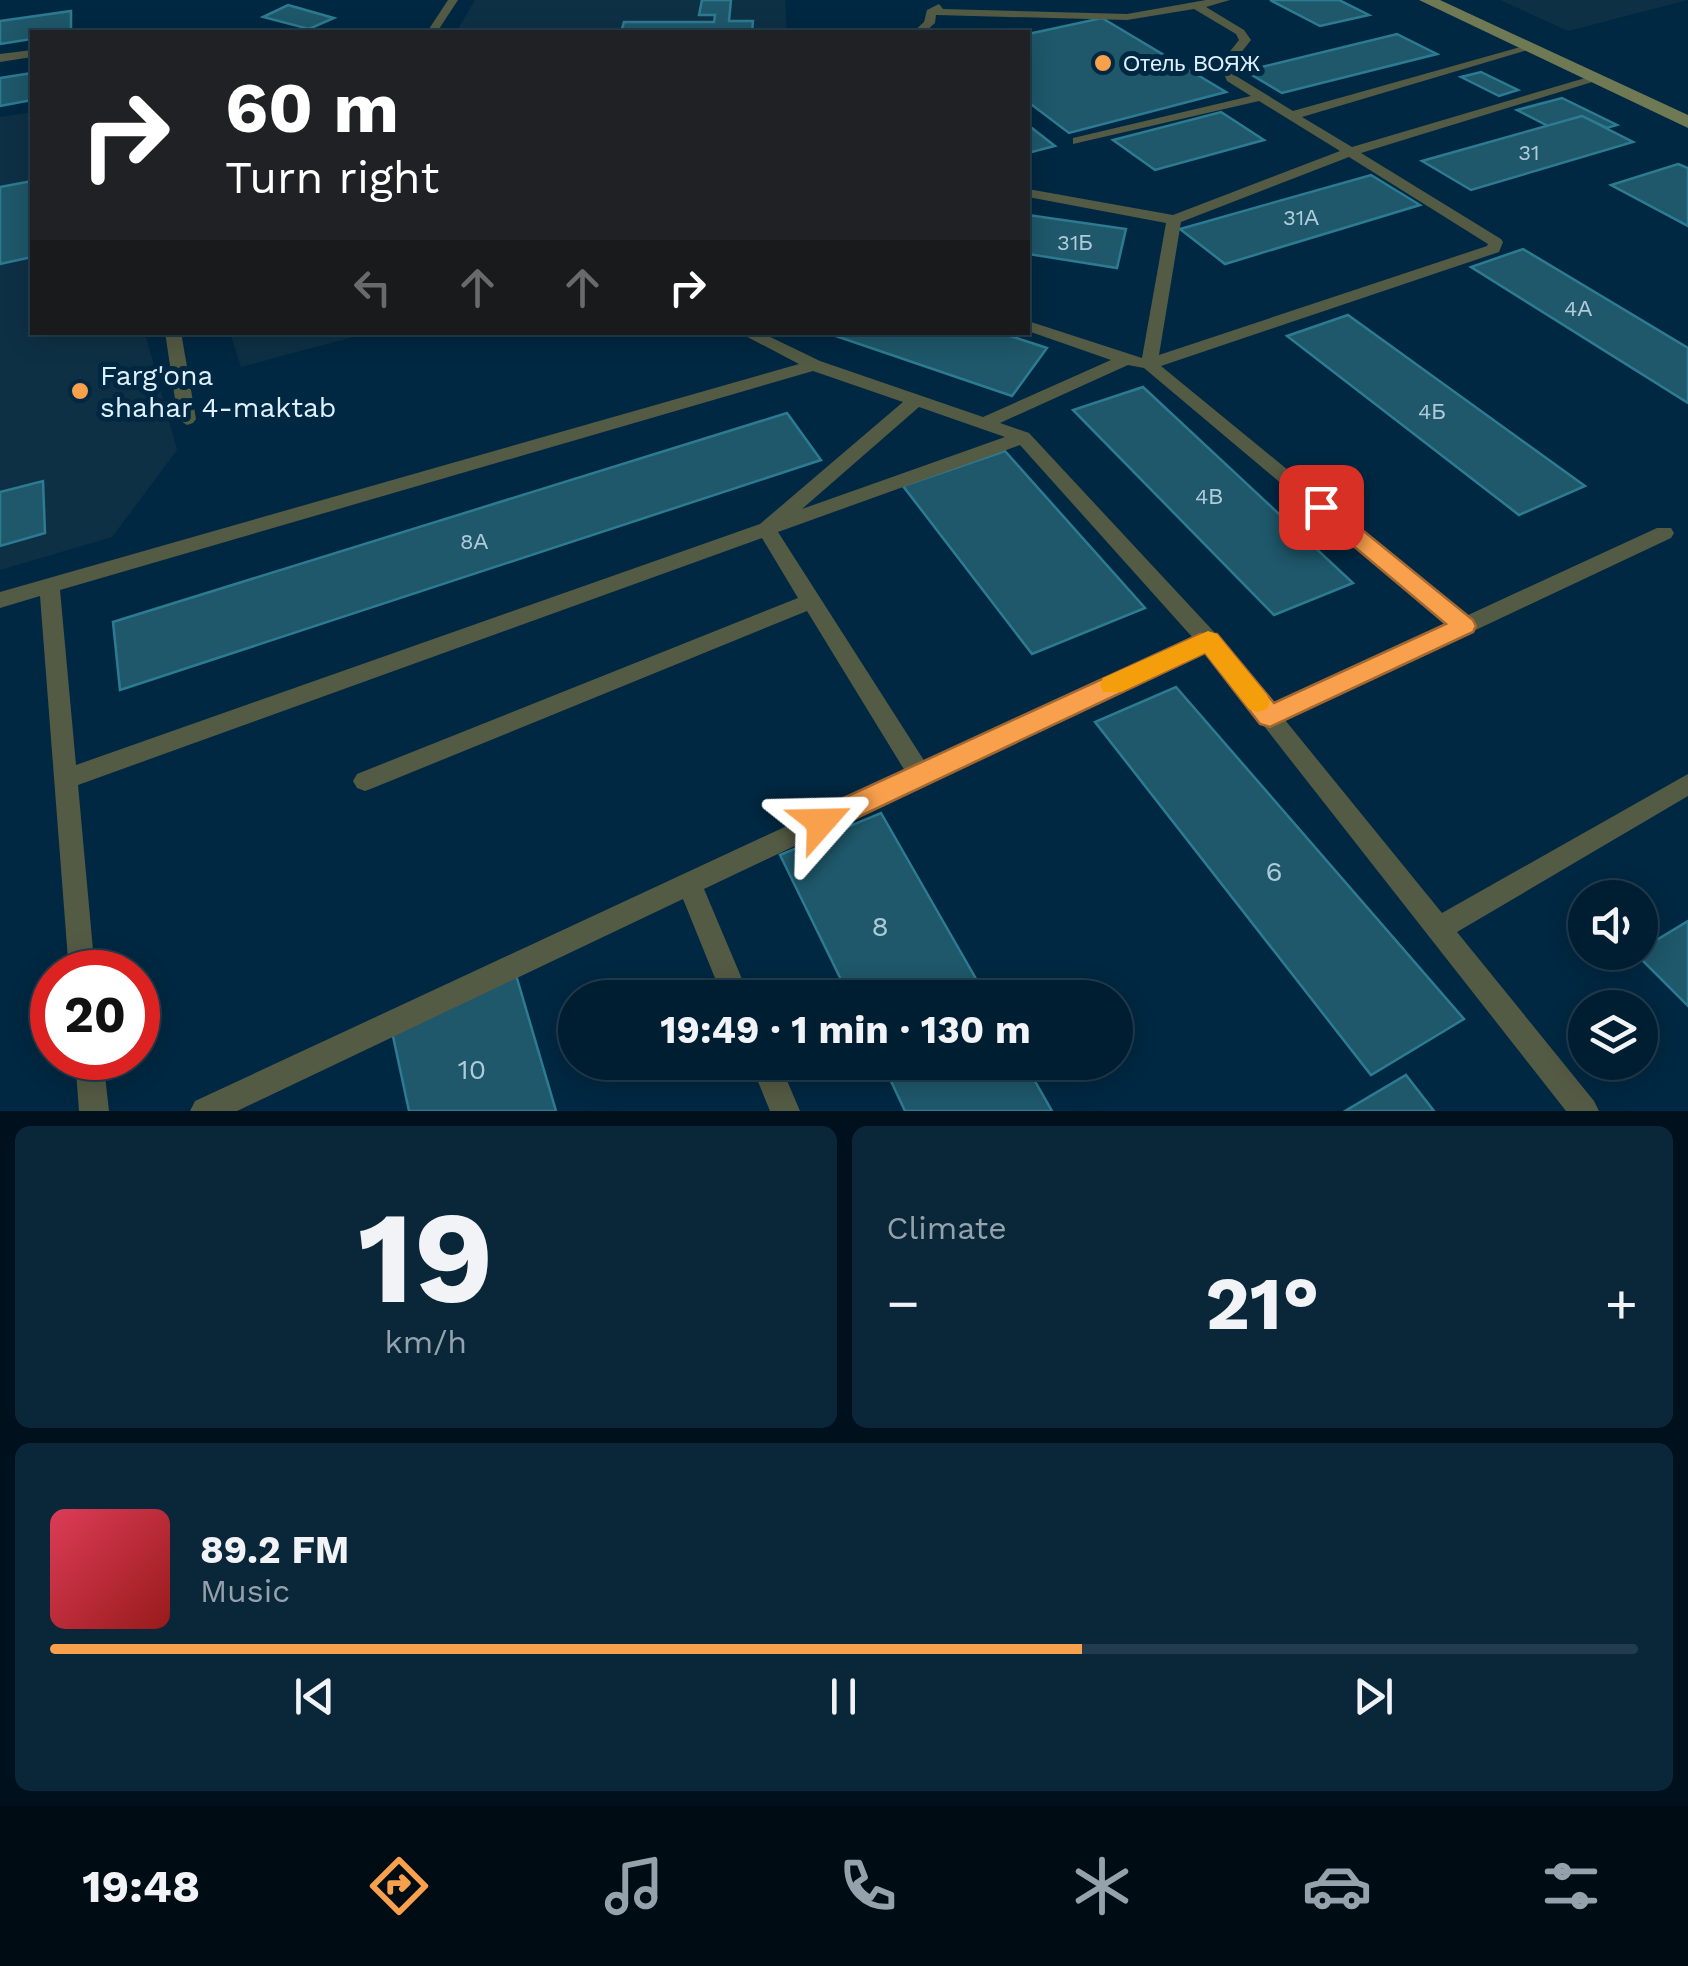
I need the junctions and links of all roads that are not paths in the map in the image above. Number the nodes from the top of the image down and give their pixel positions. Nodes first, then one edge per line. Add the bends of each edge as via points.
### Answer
1 (453, 0) edge
2 (949, 0) edge
3 (1099, 0) edge
4 (1225, 0) edge
5 (1427, 0) edge
6 (1197, 6) junction
7 (931, 12) junction
8 (1127, 17) junction
9 (433, 30) edge
10 (921, 30) edge
11 (1528, 48) junction
12 (30, 54) edge
13 (0, 58) edge
14 (1596, 79) junction
15 (1260, 97) junction
16 (1290, 116) junction
17 (1688, 122) edge
18 (1078, 141) dead end
19 (1350, 152) junction
20 (1030, 193) edge
21 (1174, 220) junction
22 (1030, 327) edge
23 (173, 335) edge
24 (752, 335) edge
25 (1126, 360) junction
26 (1149, 364) junction
27 (814, 365) junction
28 (915, 401) junction
29 (186, 419) dead end
30 (982, 424) junction
31 (1023, 437) junction
32 (766, 530) junction
33 (1664, 532) dead end
34 (50, 586) junction
35 (0, 600) edge
36 (811, 601) junction
37 (1464, 626) junction
38 (1208, 640) junction
39 (1270, 716) junction
40 (920, 775) junction
41 (66, 779) junction
42 (365, 781) dead end
43 (1688, 784) edge
44 (688, 884) junction
45 (1439, 928) junction
46 (80, 950) edge
47 (728, 980) edge
48 (92, 1080) edge
49 (771, 1080) edge
50 (94, 1111) edge
51 (205, 1111) edge
52 (784, 1111) edge
53 (1584, 1111) edge

1 - 9 lane
2 - 7 lane
3 - 8 lane
4 - 6 lane
5 - 11 main road
6 - 8 lane
6 - 15 lane via 1240,32 1245,40 1226,64 1231,78
7 - 8 lane
7 - 10 lane
11 - 14 main road
11 - 16 lane
12 - 13 lane
14 - 17 main road
14 - 19 lane
15 - 16 lane
15 - 18 lane
16 - 19 lane
19 - 21 lane
19 - 26 lane via 1496,242 1494,248
20 - 21 lane
21 - 26 lane
22 - 25 lane
23 - 29 lane
24 - 27 lane
25 - 26 lane
25 - 30 lane
26 - 37 lane
27 - 28 lane
27 - 34 lane
28 - 30 lane
28 - 32 lane
30 - 31 lane
31 - 32 lane
31 - 38 lane
32 - 36 lane
32 - 41 lane
33 - 37 lane
34 - 35 lane
34 - 41 lane
36 - 40 lane
36 - 42 lane
37 - 39 lane
38 - 39 lane
38 - 40 lane
39 - 45 lane
40 - 44 lane
41 - 46 lane
43 - 45 lane
44 - 47 lane
44 - 51 lane
45 - 53 lane
48 - 50 lane
49 - 52 lane

